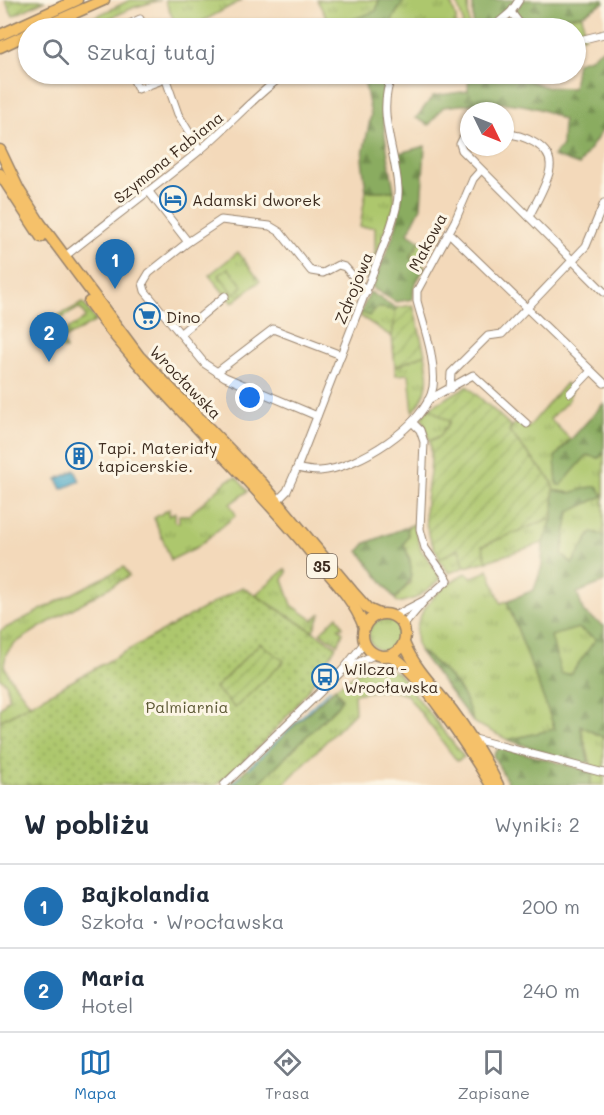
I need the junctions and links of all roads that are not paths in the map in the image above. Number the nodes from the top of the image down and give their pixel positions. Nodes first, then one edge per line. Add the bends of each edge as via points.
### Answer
1 (104, 0) edge
2 (519, 0) edge
3 (76, 4) edge
4 (510, 12) junction
5 (42, 18) edge
6 (56, 18) edge
7 (503, 18) edge
8 (515, 18) edge
9 (18, 28) edge
10 (604, 34) edge
11 (0, 35) edge
12 (586, 38) edge
13 (18, 39) edge
14 (0, 47) edge
15 (136, 84) edge
16 (148, 84) edge
17 (168, 84) edge
18 (272, 84) edge
19 (388, 84) edge
20 (514, 135) edge
21 (0, 150) edge
22 (200, 150) junction
23 (467, 156) edge
24 (480, 170) junction
25 (0, 174) edge
26 (149, 192) junction
27 (604, 203) edge
28 (529, 217) junction
29 (449, 232) junction
30 (188, 242) junction
31 (64, 256) junction
32 (573, 261) junction
33 (366, 292) junction
34 (604, 292) edge
35 (225, 296) dead end
36 (526, 308) junction
37 (181, 333) junction
38 (341, 355) junction
39 (591, 371) junction
40 (217, 372) junction
41 (604, 383) edge
42 (450, 388) junction
43 (570, 393) dead end
44 (428, 400) junction
45 (317, 416) junction
46 (412, 422) junction
47 (527, 424) dead end
48 (297, 468) junction
49 (277, 501) junction
50 (425, 600) junction
51 (379, 614) junction
52 (394, 616) junction
53 (403, 626) junction
54 (364, 627) junction
55 (365, 642) junction
56 (404, 643) junction
57 (376, 654) junction
58 (391, 656) junction
59 (343, 670) junction
60 (446, 717) junction
61 (475, 738) junction
62 (495, 743) junction
63 (487, 762) junction
64 (604, 773) edge
65 (224, 785) edge
66 (492, 785) edge
67 (498, 785) edge

1 - 3 main road
2 - 4 street
3 - 5 main road
3 - 6 main road
4 - 7 street
4 - 8 street
9 - 11 main road
10 - 12 street
13 - 14 main road
15 - 16 street via 138,89
17 - 22 street via 178,114
18 - 22 street, Szymona Fabiana
19 - 33 street, Zdrojowa via 386,110 397,205
20 - 28 street via 526,137 549,158 550,168
21 - 31 main road, Wrocławska / 35 via 26,202
22 - 26 street, Szymona Fabiana
23 - 24 street
24 - 28 street
24 - 29 street, Makowa
25 - 54 main road, Wrocławska / 35 via 122,348 274,509 348,599
26 - 30 street
26 - 31 street, Szymona Fabiana
27 - 32 street via 586,246
28 - 32 street
29 - 36 street
29 - 44 street, Makowa via 417,291 433,372
30 - 33 street via 221,220 270,226 280,232 311,271 323,273 338,265 345,267
30 - 37 street via 149,273 143,283 145,291
31 - 49 main road, Wrocławska / 35 via 139,356
32 - 34 street
32 - 36 street
33 - 38 street, Zdrojowa
35 - 37 street
36 - 39 street
36 - 42 street via 502,334 488,336 451,373
37 - 40 street
38 - 40 street via 273,329
38 - 45 street, Zdrojowa
39 - 41 street
39 - 43 street
40 - 45 street
42 - 44 street
42 - 47 street via 473,375
44 - 46 street
45 - 48 street, Zdrojowa
46 - 48 street via 393,440 346,463 320,471
46 - 50 street via 424,442 420,529 425,548 448,580
48 - 49 street, Zdrojowa via 287,491
49 - 51 main road, Wrocławska / 35 via 368,609
50 - 52 street
50 - 53 street
51 - 52 main road
51 - 54 main road
52 - 53 main road
53 - 56 main road
54 - 55 main road, 35
55 - 57 main road
55 - 59 street
56 - 58 main road
56 - 61 main road via 415,664
57 - 58 main road
57 - 59 street
58 - 60 main road via 407,668
59 - 65 street
60 - 61 street
60 - 66 main road
61 - 62 street
61 - 63 main road
62 - 63 street via 487,751
62 - 64 street
63 - 67 main road

